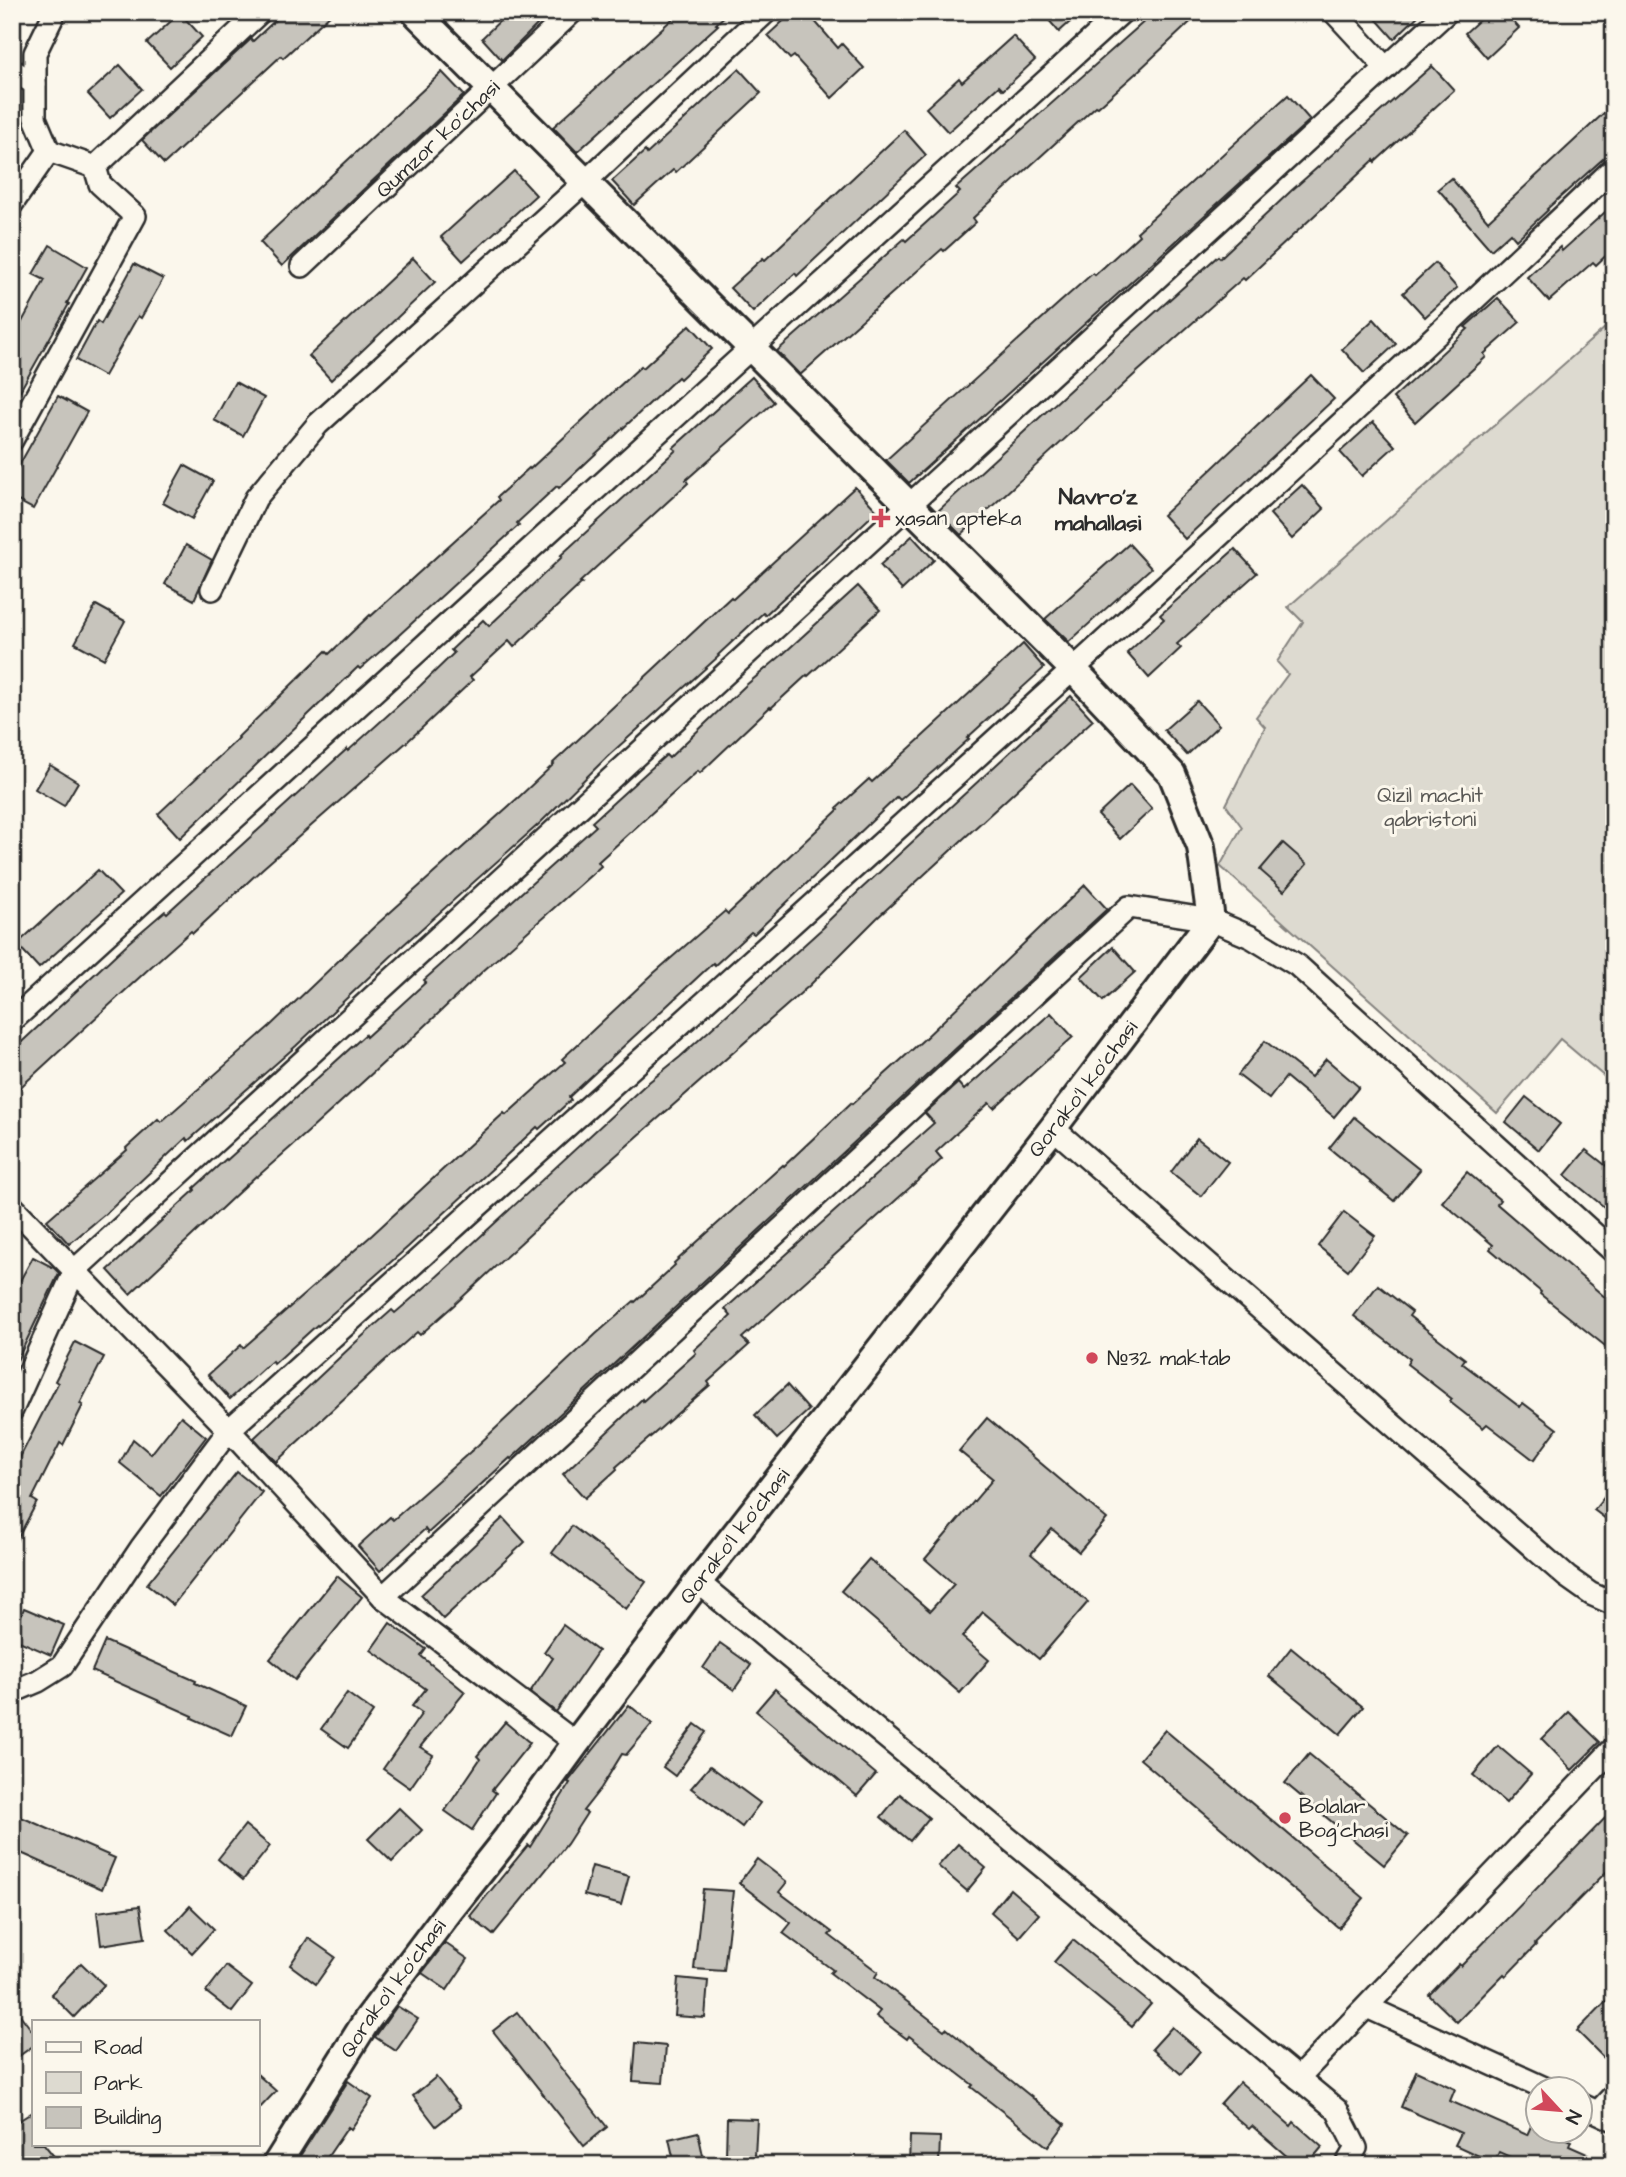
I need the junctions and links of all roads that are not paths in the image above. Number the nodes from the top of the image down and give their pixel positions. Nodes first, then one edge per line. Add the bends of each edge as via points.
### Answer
1 (55, 12) edge
2 (260, 12) edge
3 (415, 12) edge
4 (572, 12) edge
5 (766, 12) edge
6 (1122, 12) edge
7 (1334, 12) edge
8 (1447, 12) edge
9 (1386, 68) junction
10 (12, 70) edge
11 (35, 84) junction
12 (492, 89) junction
13 (49, 151) junction
14 (95, 167) junction
15 (1614, 168) edge
16 (584, 182) junction
17 (12, 204) edge
18 (302, 265) dead end
19 (751, 348) junction
20 (12, 440) edge
21 (910, 506) junction
22 (212, 589) dead end
23 (1073, 669) junction
24 (1211, 920) junction
25 (12, 1021) edge
26 (1054, 1128) junction
27 (12, 1206) edge
28 (1614, 1252) edge
29 (75, 1270) junction
30 (12, 1410) edge
31 (229, 1430) junction
32 (698, 1582) junction
33 (383, 1597) junction
34 (1614, 1604) edge
35 (12, 1692) edge
36 (576, 1743) junction
37 (1614, 1748) edge
38 (1367, 2007) junction
39 (1298, 2078) junction
40 (1524, 2079) edge
41 (1614, 2095) edge
42 (1597, 2112) edge
43 (275, 2165) edge
44 (1346, 2165) edge

1 - 11 street via 35,53
2 - 14 street
3 - 12 street
4 - 12 street, Qumzor ko'chasi
5 - 16 street
6 - 19 street
7 - 9 street
8 - 9 street
9 - 21 street
10 - 11 street
11 - 13 street via 35,118
12 - 16 street
12 - 18 street, Qumzor ko'chasi
13 - 14 street
13 - 17 street
14 - 20 street via 100,184 135,216
15 - 23 street
16 - 19 street
16 - 22 street via 318,425 256,498
19 - 21 street
19 - 25 street
21 - 23 street
21 - 29 street
23 - 24 street via 1172,774 1201,847
23 - 31 street
24 - 26 street, Qorako'l ko'chasi
24 - 28 street via 1297,965
24 - 33 street via 1129,907
26 - 32 street, Qorako'l ko'chasi
26 - 34 street via 1567,1577
27 - 29 street
29 - 30 street
29 - 31 street
31 - 33 street
31 - 35 street via 141,1548 62,1666
32 - 36 street, Qorako'l ko'chasi
32 - 39 street
33 - 36 street
36 - 43 street, Qorako'l ko'chasi via 367,2020
37 - 38 street
38 - 39 street
38 - 40 street
39 - 44 street via 1337,2110 1356,2148
41 - 42 street

